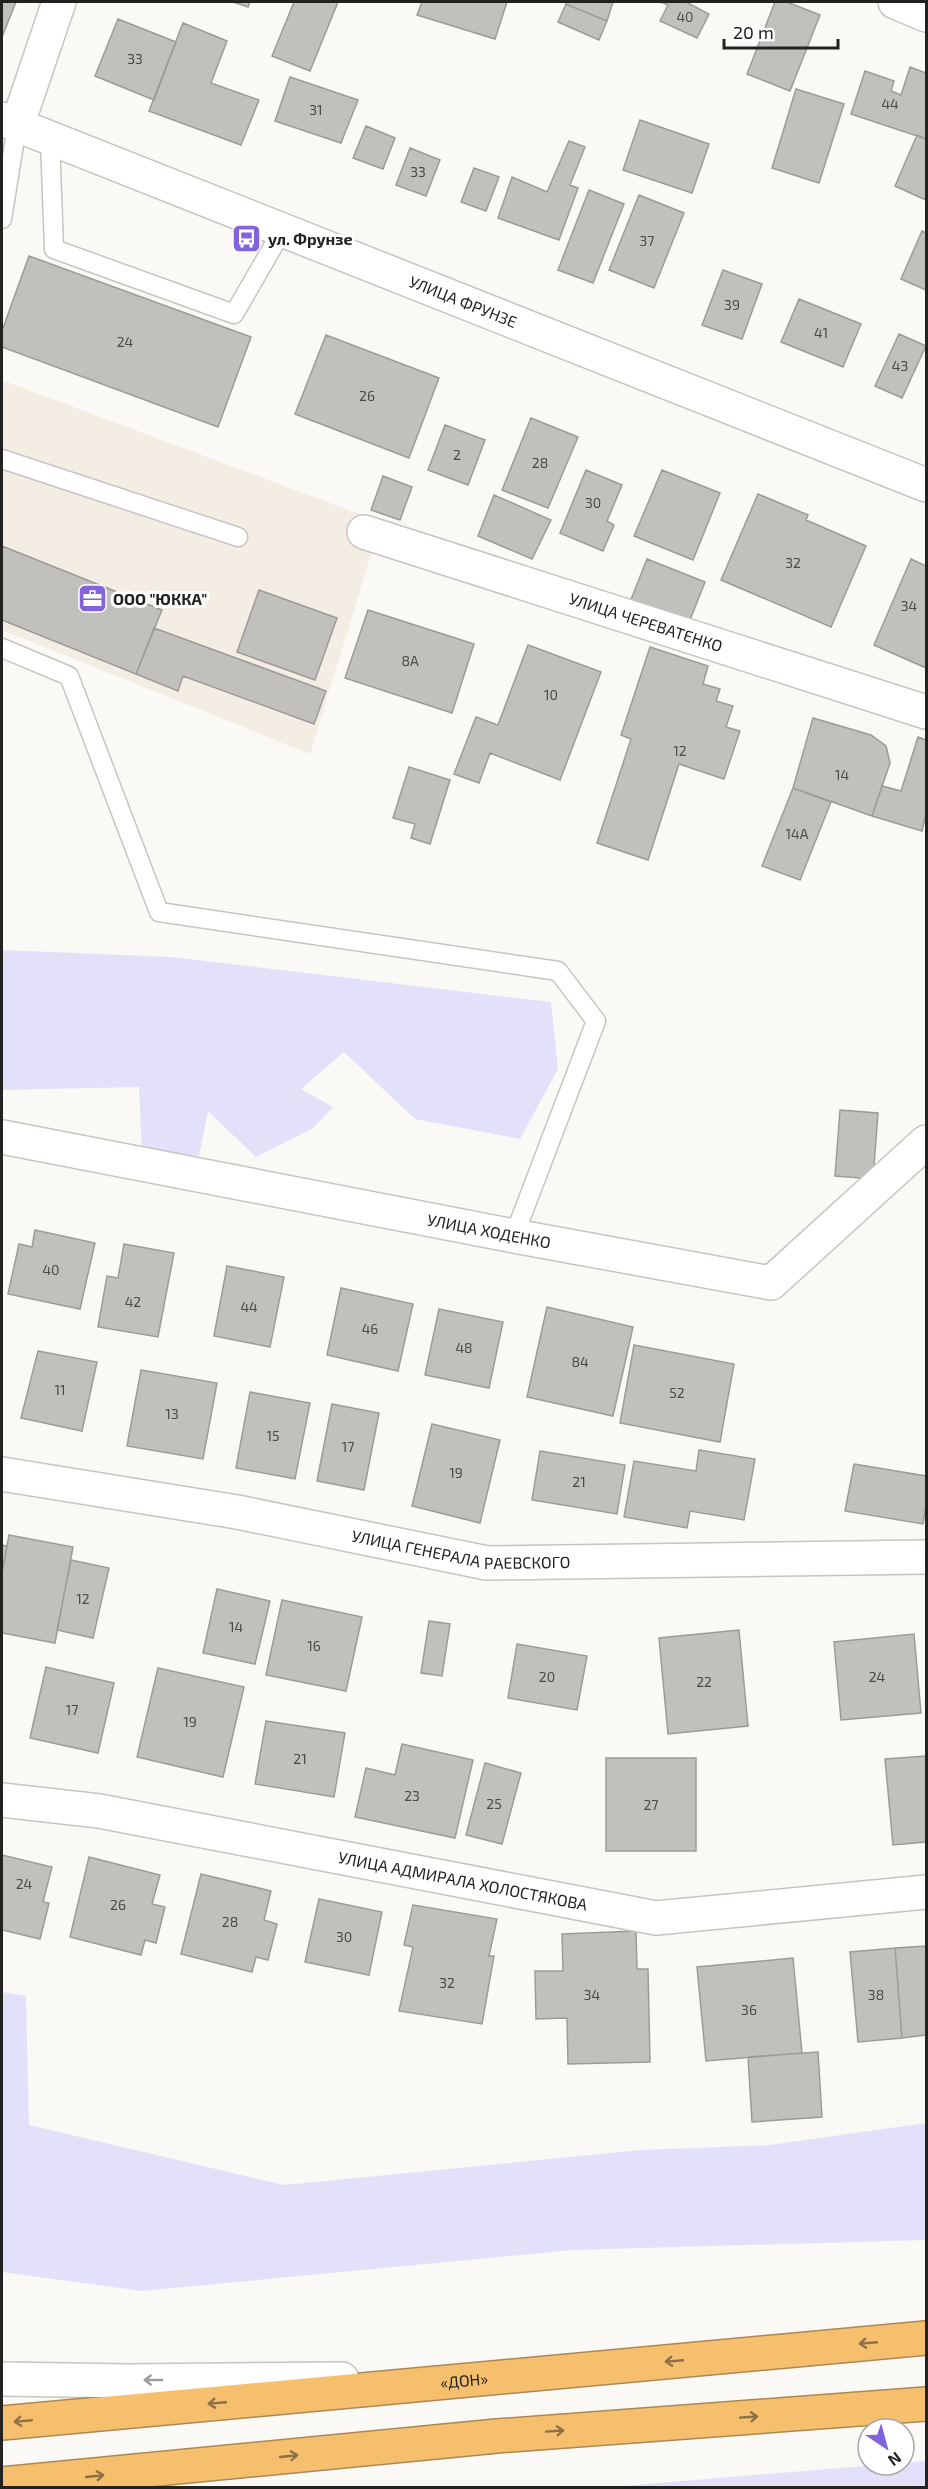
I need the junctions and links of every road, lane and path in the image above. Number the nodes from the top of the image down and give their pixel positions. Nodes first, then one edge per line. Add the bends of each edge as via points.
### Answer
1 (59, 2) edge
2 (895, 2) edge
3 (927, 15) edge
4 (9, 123) edge
5 (50, 139) junction
6 (2, 219) edge
7 (282, 231) junction
8 (2, 459) edge
9 (927, 485) edge
10 (364, 532) dead end
11 (238, 537) dead end
12 (2, 648) edge
13 (927, 712) edge
14 (2, 1137) edge
15 (927, 1142) edge
16 (514, 1236) junction
17 (2, 1474) edge
18 (927, 1557) edge
19 (2, 1800) edge
20 (927, 1892) edge
21 (927, 2338) edge
22 (485, 2378) junction
23 (2, 2379) edge
24 (927, 2404) edge
25 (2, 2423) edge
26 (6, 2484) edge

1 - 4 street
2 - 3 street
4 - 5 street, УЛИЦА ФРУНЗЕ
4 - 6 lane
5 - 7 street, УЛИЦА ФРУНЗЕ
5 - 7 lane via 54,249 234,314
7 - 9 street, УЛИЦА ФРУНЗЕ
8 - 11 lane
10 - 13 street, УЛИЦА ЧЕРЕВАТЕНКО
12 - 16 lane via 69,676 159,912 558,971 596,1021
14 - 16 street, УЛИЦА ХОДЕНКО
15 - 16 street, УЛИЦА ХОДЕНКО via 771,1283
17 - 18 street, УЛИЦА ГЕНЕРАЛА РАЕВСКОГО via 237,1512 487,1563
19 - 20 street, УЛИЦА АДМИРАЛА ХОЛОСТЯКОВА via 99,1811 656,1918
21 -> 22 highway, «ДОН»
22 -> 23 street
22 -> 25 highway, «ДОН»
26 -> 24 highway via 497,2436

